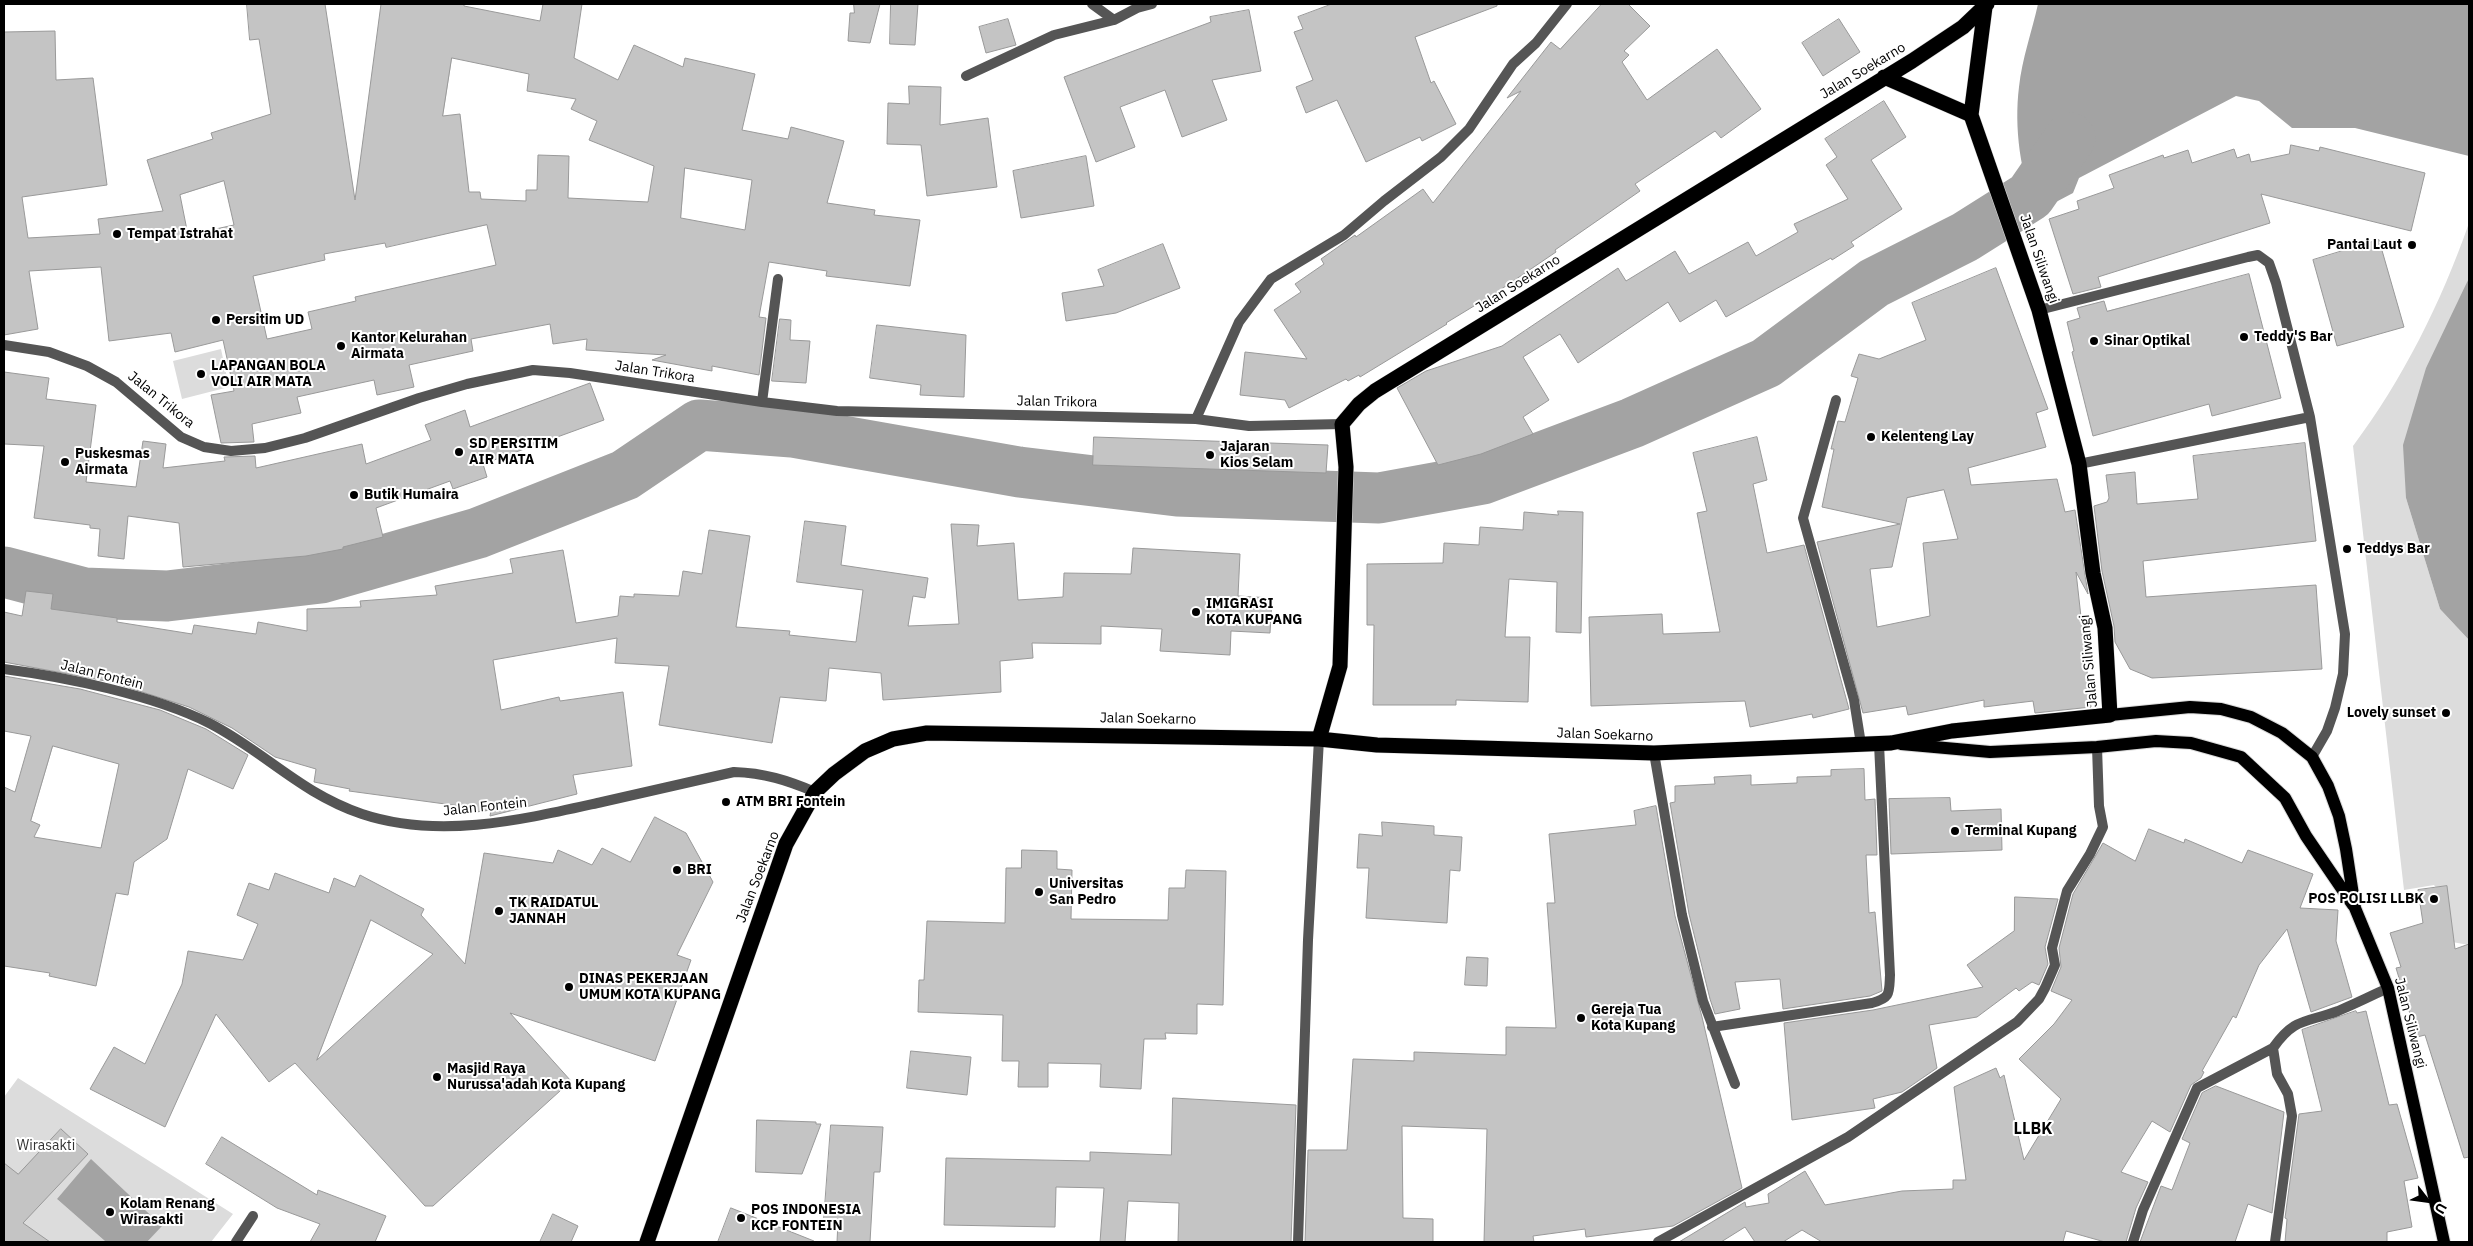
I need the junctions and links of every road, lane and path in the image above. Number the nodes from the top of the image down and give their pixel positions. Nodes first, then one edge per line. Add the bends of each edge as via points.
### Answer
1 (1092, 4) edge
2 (1152, 4) edge
3 (1567, 4) edge
4 (1986, 5) edge
5 (1114, 20) junction
6 (966, 76) dead end
7 (1884, 77) junction
8 (1971, 116) junction
9 (778, 279) dead end
10 (2040, 310) junction
11 (4, 345) edge
12 (1836, 400) dead end
13 (762, 402) junction
14 (2310, 417) junction
15 (1196, 419) junction
16 (1342, 424) junction
17 (2080, 464) junction
18 (4, 669) edge
19 (2110, 714) junction
20 (1319, 739) junction
21 (1861, 744) junction
22 (1885, 744) junction
23 (2097, 747) junction
24 (1654, 753) junction
25 (2312, 757) junction
26 (815, 792) junction
27 (2354, 908) junction
28 (2388, 988) junction
29 (1712, 1027) junction
30 (2273, 1048) junction
31 (1735, 1084) dead end
32 (253, 1216) dead end
33 (236, 1242) edge
34 (647, 1242) edge
35 (1298, 1242) edge
36 (1658, 1242) edge
37 (2133, 1242) edge
38 (2275, 1242) edge
39 (2444, 1242) edge

1 - 5 street
2 - 5 street
3 - 15 street via 1536,43 1513,64 1469,129 1441,157 1344,235 1271,279 1239,322
4 - 7 highway, Jalan Soekarno via 1963,27
4 - 8 highway
5 - 6 street via 1054,35
7 - 8 highway
7 - 16 highway, Jalan Soekarno via 1375,391
8 - 10 highway, Jalan Siliwangi
9 - 13 street
10 - 14 street via 2258,255 2269,263 2276,283
10 - 17 highway, Jalan Siliwangi
11 - 13 street, Jalan Trikora via 49,352 87,366 116,382 181,437 204,447 231,451 264,448 305,438 419,398 533,370
12 - 21 street via 1803,518 1854,700
13 - 15 street, Jalan Trikora via 837,411
14 - 17 street
14 - 25 street via 2345,634 2343,674 2335,708 2327,731
15 - 16 street, Jalan Trikora via 1248,426
16 - 20 highway via 1346,467 1340,666
17 - 19 highway, Jalan Siliwangi via 2093,573 2105,628
18 - 26 street, Jalan Fontein via 76,681 176,709 246,745 287,777 323,799 362,814 404,824 456,826 490,823 556,812 734,772 757,772 779,777
19 - 22 highway, Jalan Soekarno via 1952,731
19 - 25 main road, Jalan Siliwangi via 2190,707 2221,709 2251,717 2282,733
20 - 24 highway, Jalan Soekarno via 1377,744
20 - 26 highway, Jalan Soekarno via 928,733 893,740 865,751
20 - 35 street via 1308,940
21 - 22 highway, Jalan Soekarno
21 - 24 highway, Jalan Soekarno
22 - 23 main road via 1990,752
22 - 29 street via 1888,996 1872,1003
23 - 27 main road via 2156,741 2191,743 2241,758 2285,798
23 - 36 street via 2103,827 2067,891 2052,948 2055,965 2039,999 2017,1022 1848,1136
24 - 29 street via 1682,915
25 - 27 main road, Jalan Siliwangi via 2339,816
26 - 34 highway, Jalan Soekarno via 786,844 773,878
27 - 28 main road, Jalan Siliwangi
28 - 30 street via 2336,1012 2305,1020 2286,1031
28 - 39 main road, Jalan Siliwangi
29 - 31 street
30 - 37 street via 2197,1088 2143,1210
30 - 38 street via 2277,1074 2288,1094 2292,1116
32 - 33 street

